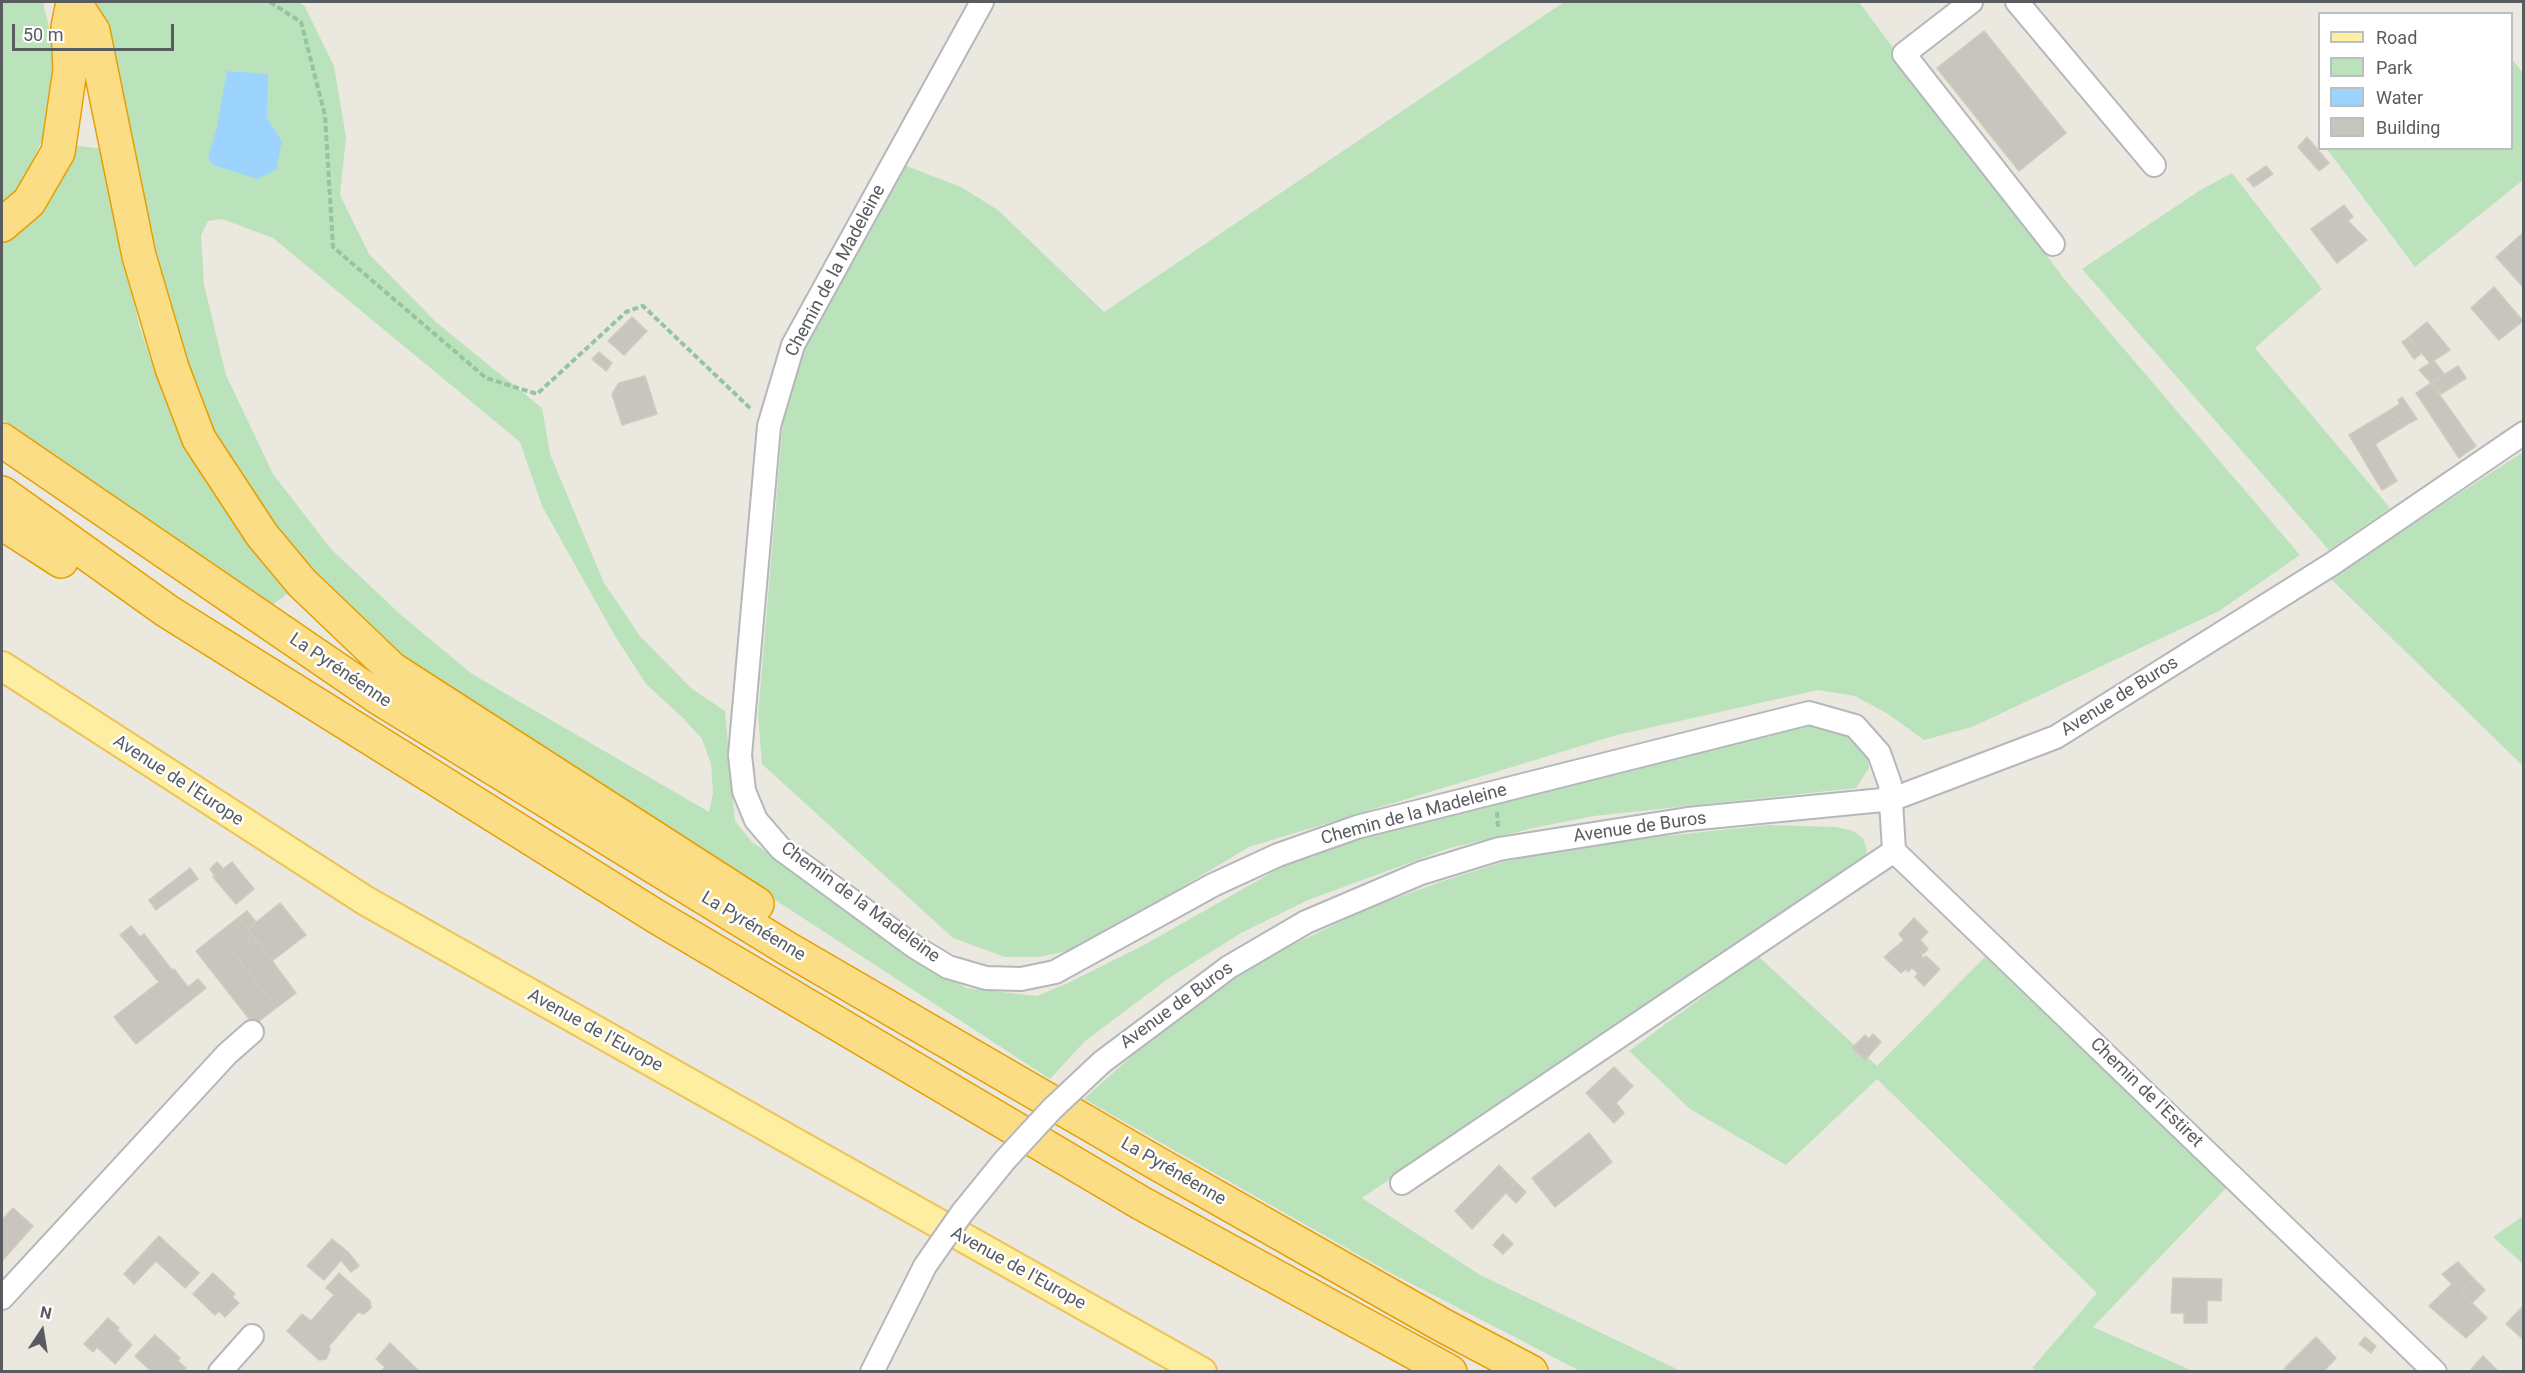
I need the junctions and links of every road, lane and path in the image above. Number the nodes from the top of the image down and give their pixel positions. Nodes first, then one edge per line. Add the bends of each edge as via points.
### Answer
1 (73, 2) edge
2 (270, 2) edge
3 (982, 2) edge
4 (1971, 2) edge
5 (2017, 2) edge
6 (2154, 165) dead end
7 (2, 225) edge
8 (2053, 244) dead end
9 (769, 426) junction
10 (2523, 433) edge
11 (2, 440) edge
12 (2, 493) edge
13 (2, 523) edge
14 (167, 611) junction
15 (2, 666) edge
16 (1496, 793) junction
17 (1893, 799) junction
18 (1499, 849) junction
19 (1894, 852) junction
20 (788, 949) junction
21 (252, 1032) dead end
22 (1402, 1184) dead end
23 (2, 1298) edge
24 (252, 1336) dead end
25 (220, 1371) edge
26 (872, 1371) edge
27 (1202, 1371) edge
28 (1450, 1371) edge
29 (1531, 1371) edge
30 (2435, 1371) edge

1 - 7 highway via 68,27 70,70 58,152 29,202
1 - 20 highway via 93,31 139,256 172,368 199,439 262,535 302,583 392,669 766,910
2 - 9 path via 301,22 325,115 333,247 486,378 537,394 626,312 643,306
3 - 9 street, Chemin de la Madeleine via 793,345
4 - 8 street via 1904,54
5 - 6 street
9 - 16 street, Chemin de la Madeleine via 740,755 744,791 756,820 782,849 948,967 986,978 1021,979 1055,972 1213,885 1278,855 1357,827
10 - 17 street, Avenue de Buros via 2332,564 2056,737
11 - 20 highway, La Pyrénéenne via 379,698
12 - 14 highway
13 - 14 highway via 110,592
14 - 28 highway via 657,917 1141,1203
15 - 27 main road, Avenue de l'Europe via 366,901
16 - 17 street, Chemin de la Madeleine via 1809,713 1856,726 1879,753
16 - 18 path
17 - 18 street, Avenue de Buros via 1688,819
17 - 19 street
18 - 26 street, Avenue de Buros, bridge via 1421,873 1306,922 1229,967 1102,1062 1052,1109 962,1213 925,1266
19 - 22 street
19 - 30 street, Chemin de l'Estiret
20 - 29 highway, La Pyrénéenne via 1158,1164
21 - 23 street via 227,1054
24 - 25 street

